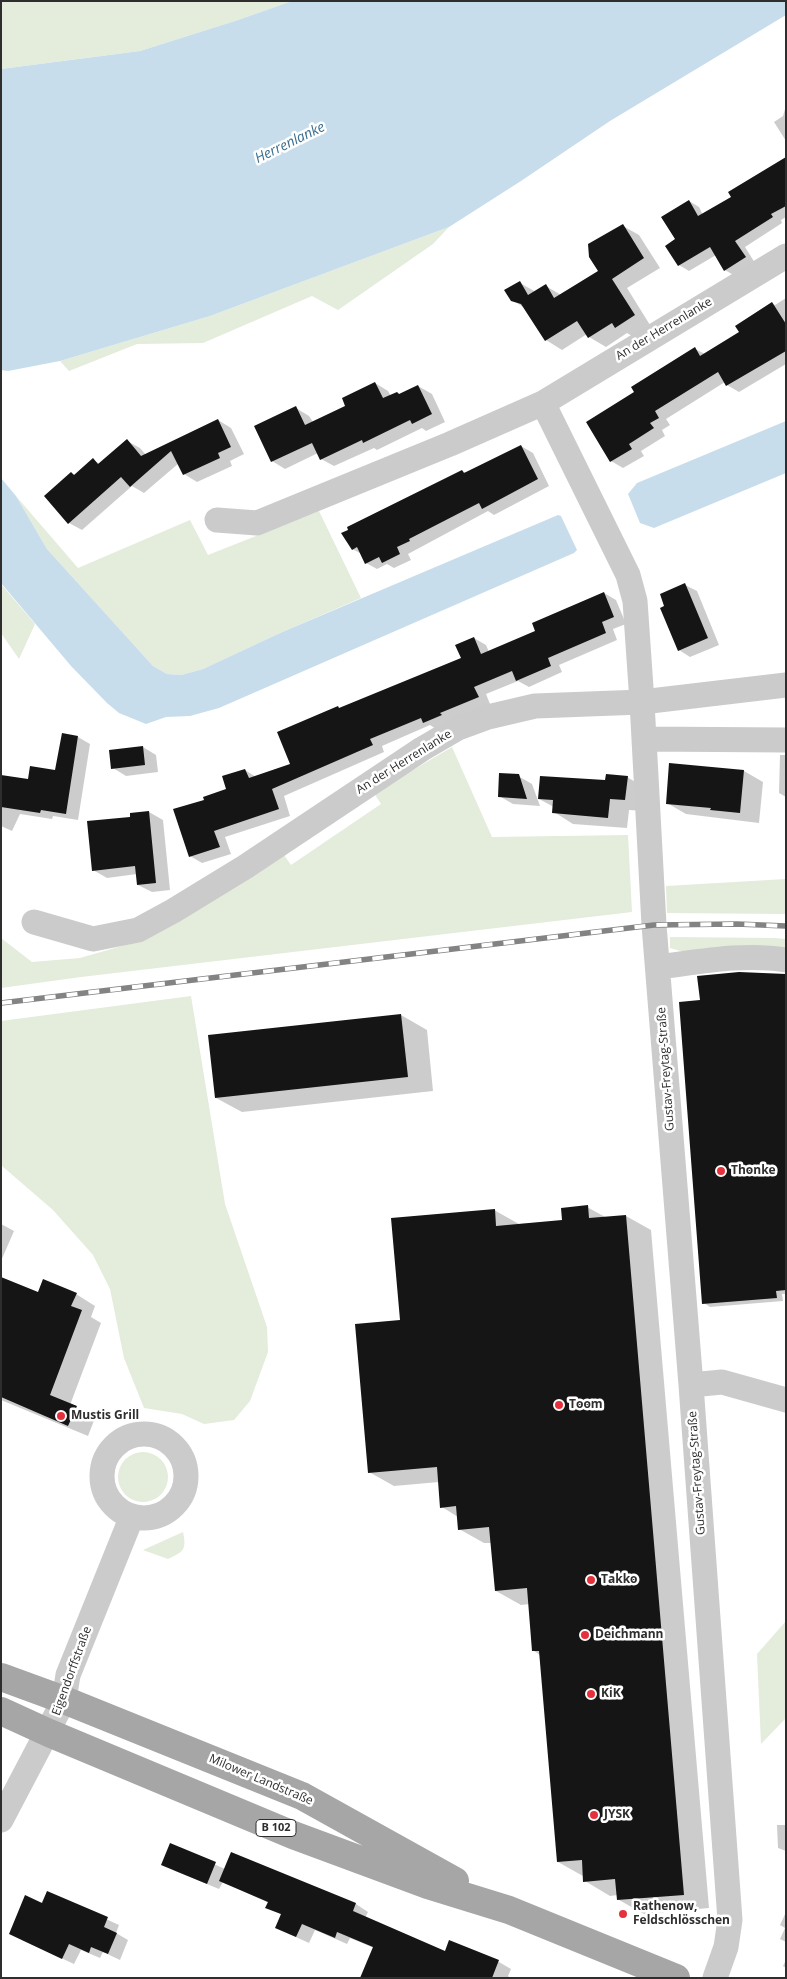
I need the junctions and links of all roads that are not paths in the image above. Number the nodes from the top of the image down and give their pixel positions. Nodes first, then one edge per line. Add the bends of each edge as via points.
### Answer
1 (786, 256) edge
2 (543, 403) junction
3 (217, 520) dead end
4 (786, 685) edge
5 (642, 702) junction
6 (644, 739) junction
7 (786, 740) edge
8 (34, 922) dead end
9 (786, 960) edge
10 (658, 967) junction
11 (691, 1385) junction
12 (786, 1400) edge
13 (132, 1516) dead end
14 (1, 1677) edge
15 (64, 1700) junction
16 (1, 1711) edge
17 (48, 1733) junction
18 (1, 1820) edge
19 (509, 1910) junction
20 (676, 1978) edge
21 (715, 1978) edge

1 - 2 street, An der Herrenlanke
2 - 3 street, An der Herrenlanke via 257,523
2 - 5 street via 628,575 635,602
4 - 5 street
5 - 6 street, Gustav-Freytag-Straße
5 - 8 street, An der Herrenlanke via 535,706 458,728 245,867 138,930 93,939
6 - 7 street
6 - 10 street, Gustav-Freytag-Straße
9 - 10 street via 725,959
10 - 11 street, Gustav-Freytag-Straße
11 - 12 street via 722,1382
11 - 21 street, Gustav-Freytag-Straße via 730,1920 726,1947
13 - 15 street, Eigendorffstraße via 68,1675
14 - 15 main road, Milower Landstraße / B 102
15 - 17 street, Eigendorffstraße
15 - 19 main road, Milower Landstraße / B 102 via 302,1796
16 - 17 main road, Milower Landstraße / B 102
17 - 18 street, Eigendorffstraße
17 - 19 main road, Milower Landstraße / B 102 via 293,1835 428,1885
19 - 20 main road, Milower Landstraße / B 102

